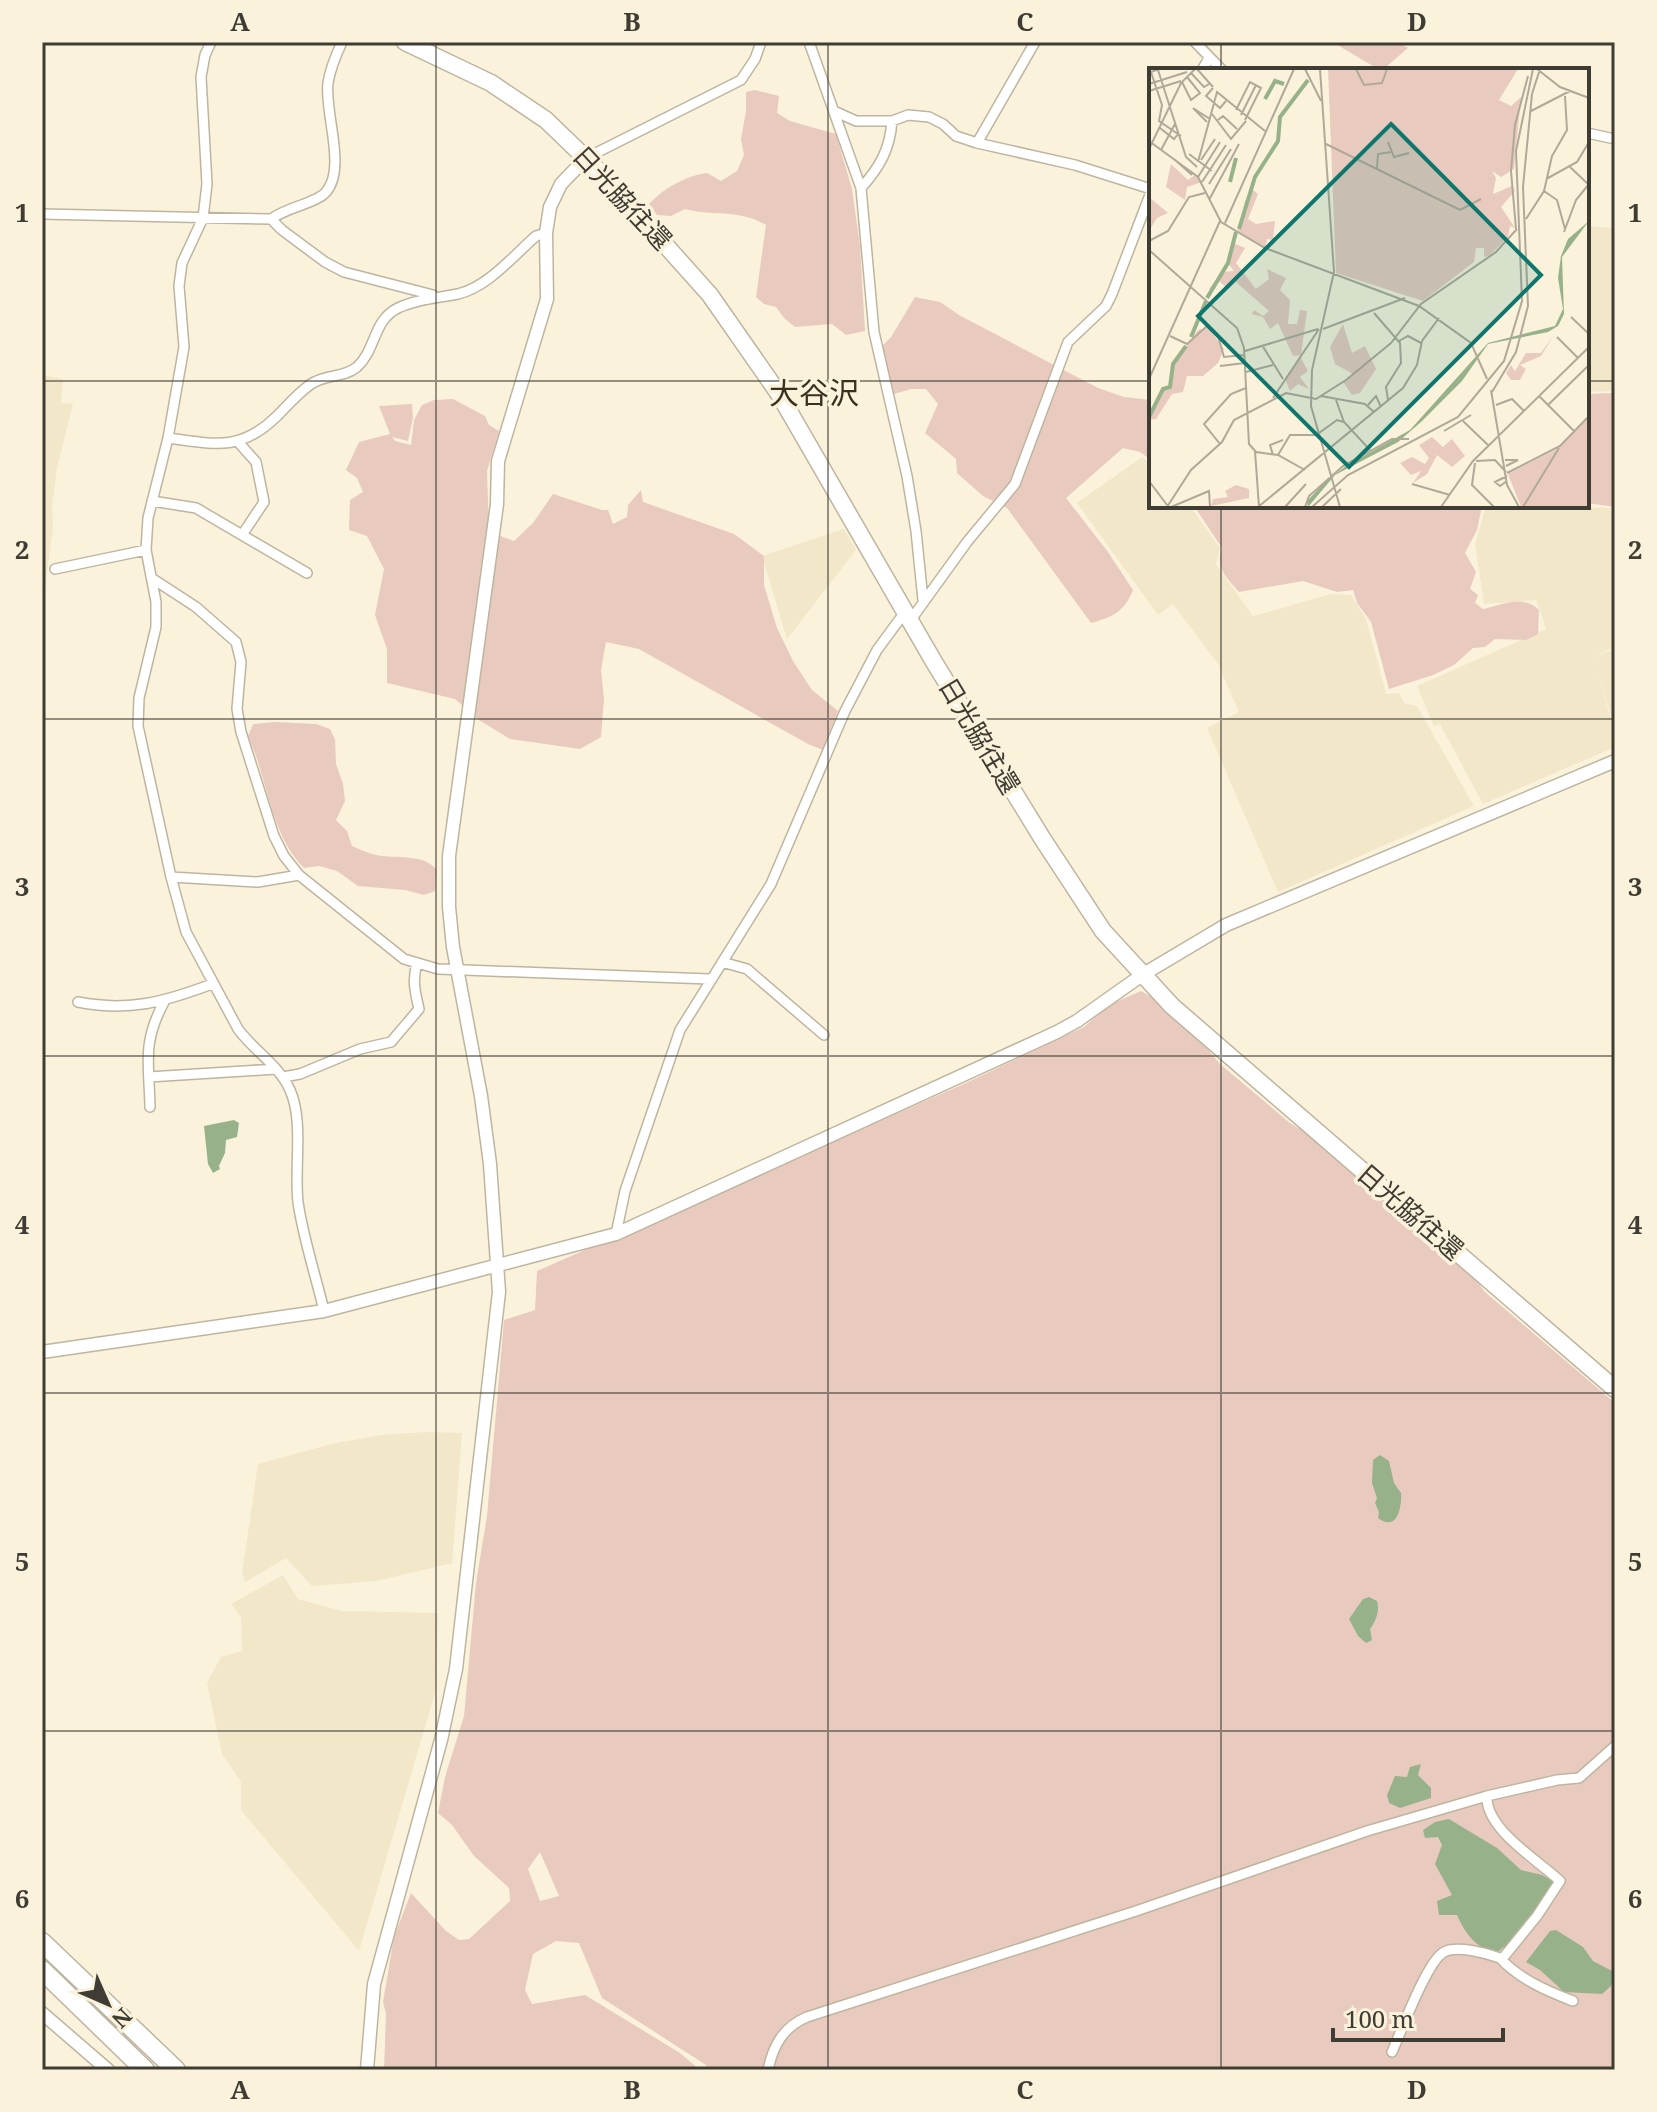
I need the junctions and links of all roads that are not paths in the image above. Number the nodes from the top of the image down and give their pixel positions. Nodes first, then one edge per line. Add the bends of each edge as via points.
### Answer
1 (211, 42) edge
2 (342, 42) edge
3 (405, 42) edge
4 (761, 42) edge
5 (809, 42) edge
6 (1035, 42) edge
7 (1195, 42) edge
8 (1209, 58) junction
9 (1203, 68) edge
10 (1220, 68) edge
11 (834, 111) junction
12 (892, 121) junction
13 (1589, 133) edge
14 (1615, 139) edge
15 (977, 143) junction
16 (586, 158) junction
17 (861, 188) junction
18 (1149, 190) edge
19 (1149, 196) edge
20 (42, 214) edge
21 (203, 218) junction
22 (271, 219) junction
23 (546, 233) junction
24 (437, 296) junction
25 (168, 438) junction
26 (239, 443) junction
27 (152, 501) junction
28 (242, 535) junction
29 (146, 550) junction
30 (55, 569) dead end
31 (307, 573) dead end
32 (153, 579) junction
33 (923, 600) junction
34 (908, 616) junction
35 (1615, 761) edge
36 (299, 875) junction
37 (171, 877) junction
38 (722, 962) junction
39 (417, 963) junction
40 (457, 970) junction
41 (1142, 975) junction
42 (709, 979) junction
43 (212, 984) junction
44 (78, 1002) dead end
45 (164, 1002) junction
46 (824, 1035) dead end
47 (280, 1073) junction
48 (149, 1077) junction
49 (150, 1107) dead end
50 (616, 1234) junction
51 (497, 1267) junction
52 (324, 1311) junction
53 (42, 1352) edge
54 (1615, 1389) edge
55 (1615, 1746) edge
56 (1487, 1796) junction
57 (42, 1942) edge
58 (1502, 1959) junction
59 (42, 1970) edge
60 (1573, 2001) dead end
61 (42, 2013) edge
62 (1392, 2052) dead end
63 (108, 2070) edge
64 (145, 2070) edge
65 (176, 2070) edge
66 (367, 2070) edge
67 (768, 2070) edge

1 - 21 street via 201,77 207,184
2 - 22 street via 328,81 335,152 328,190
3 - 16 highway, 日光脇往還 via 516,98
4 - 16 street via 741,80
5 - 11 street
6 - 15 street
7 - 8 street
8 - 9 street
8 - 10 street
11 - 12 street via 856,121
11 - 17 street
12 - 15 street via 908,115 929,117
12 - 17 street via 887,152
13 - 14 street
15 - 18 street via 1075,165
16 - 23 street via 555,194
16 - 34 highway, 日光脇往還 via 736,330
17 - 33 street via 874,332 907,476
19 - 33 street via 1106,306 1068,342 1015,484
20 - 21 street
21 - 22 street
21 - 25 street via 182,263 184,347
22 - 24 street via 344,272
23 - 24 street via 476,287
23 - 40 street via 547,299 498,461 497,504 449,856
24 - 26 street via 387,316 357,367 314,382 261,431
25 - 26 street
25 - 27 street
26 - 28 street via 256,462 264,502
27 - 28 street via 196,508
27 - 29 street
28 - 31 street
29 - 30 street
29 - 32 street
32 - 36 street via 236,642 241,732 274,836
32 - 37 street via 156,627 139,698 138,726
33 - 34 street
34 - 38 street via 877,650 771,884
34 - 41 highway, 日光脇往還 via 1079,895
35 - 41 street via 1226,925
36 - 37 street via 258,882
36 - 39 street via 404,959
37 - 43 street via 186,932
38 - 42 street
38 - 46 street via 747,969
39 - 40 street
39 - 47 street via 413,976 419,1009 391,1042 300,1074
40 - 42 street
40 - 51 street via 488,1140
41 - 50 street via 1057,1032
41 - 54 highway, 日光脇往還
42 - 50 street via 680,1030 625,1191
43 - 45 street
43 - 47 street via 248,1043
44 - 45 street via 104,1007
45 - 48 street via 149,1033
47 - 48 street
47 - 52 street via 296,1111 299,1204
48 - 49 street
50 - 51 street
51 - 52 street
51 - 66 street via 499,1292 456,1669 374,1984
52 - 53 street
55 - 56 street via 1579,1778
56 - 58 street via 1491,1817 1560,1881
56 - 67 street via 807,2017 790,2026 775,2044
57 - 65 highway
58 - 60 street via 1522,1977
58 - 62 street via 1455,1949 1442,1953
59 - 64 highway
61 - 63 street

